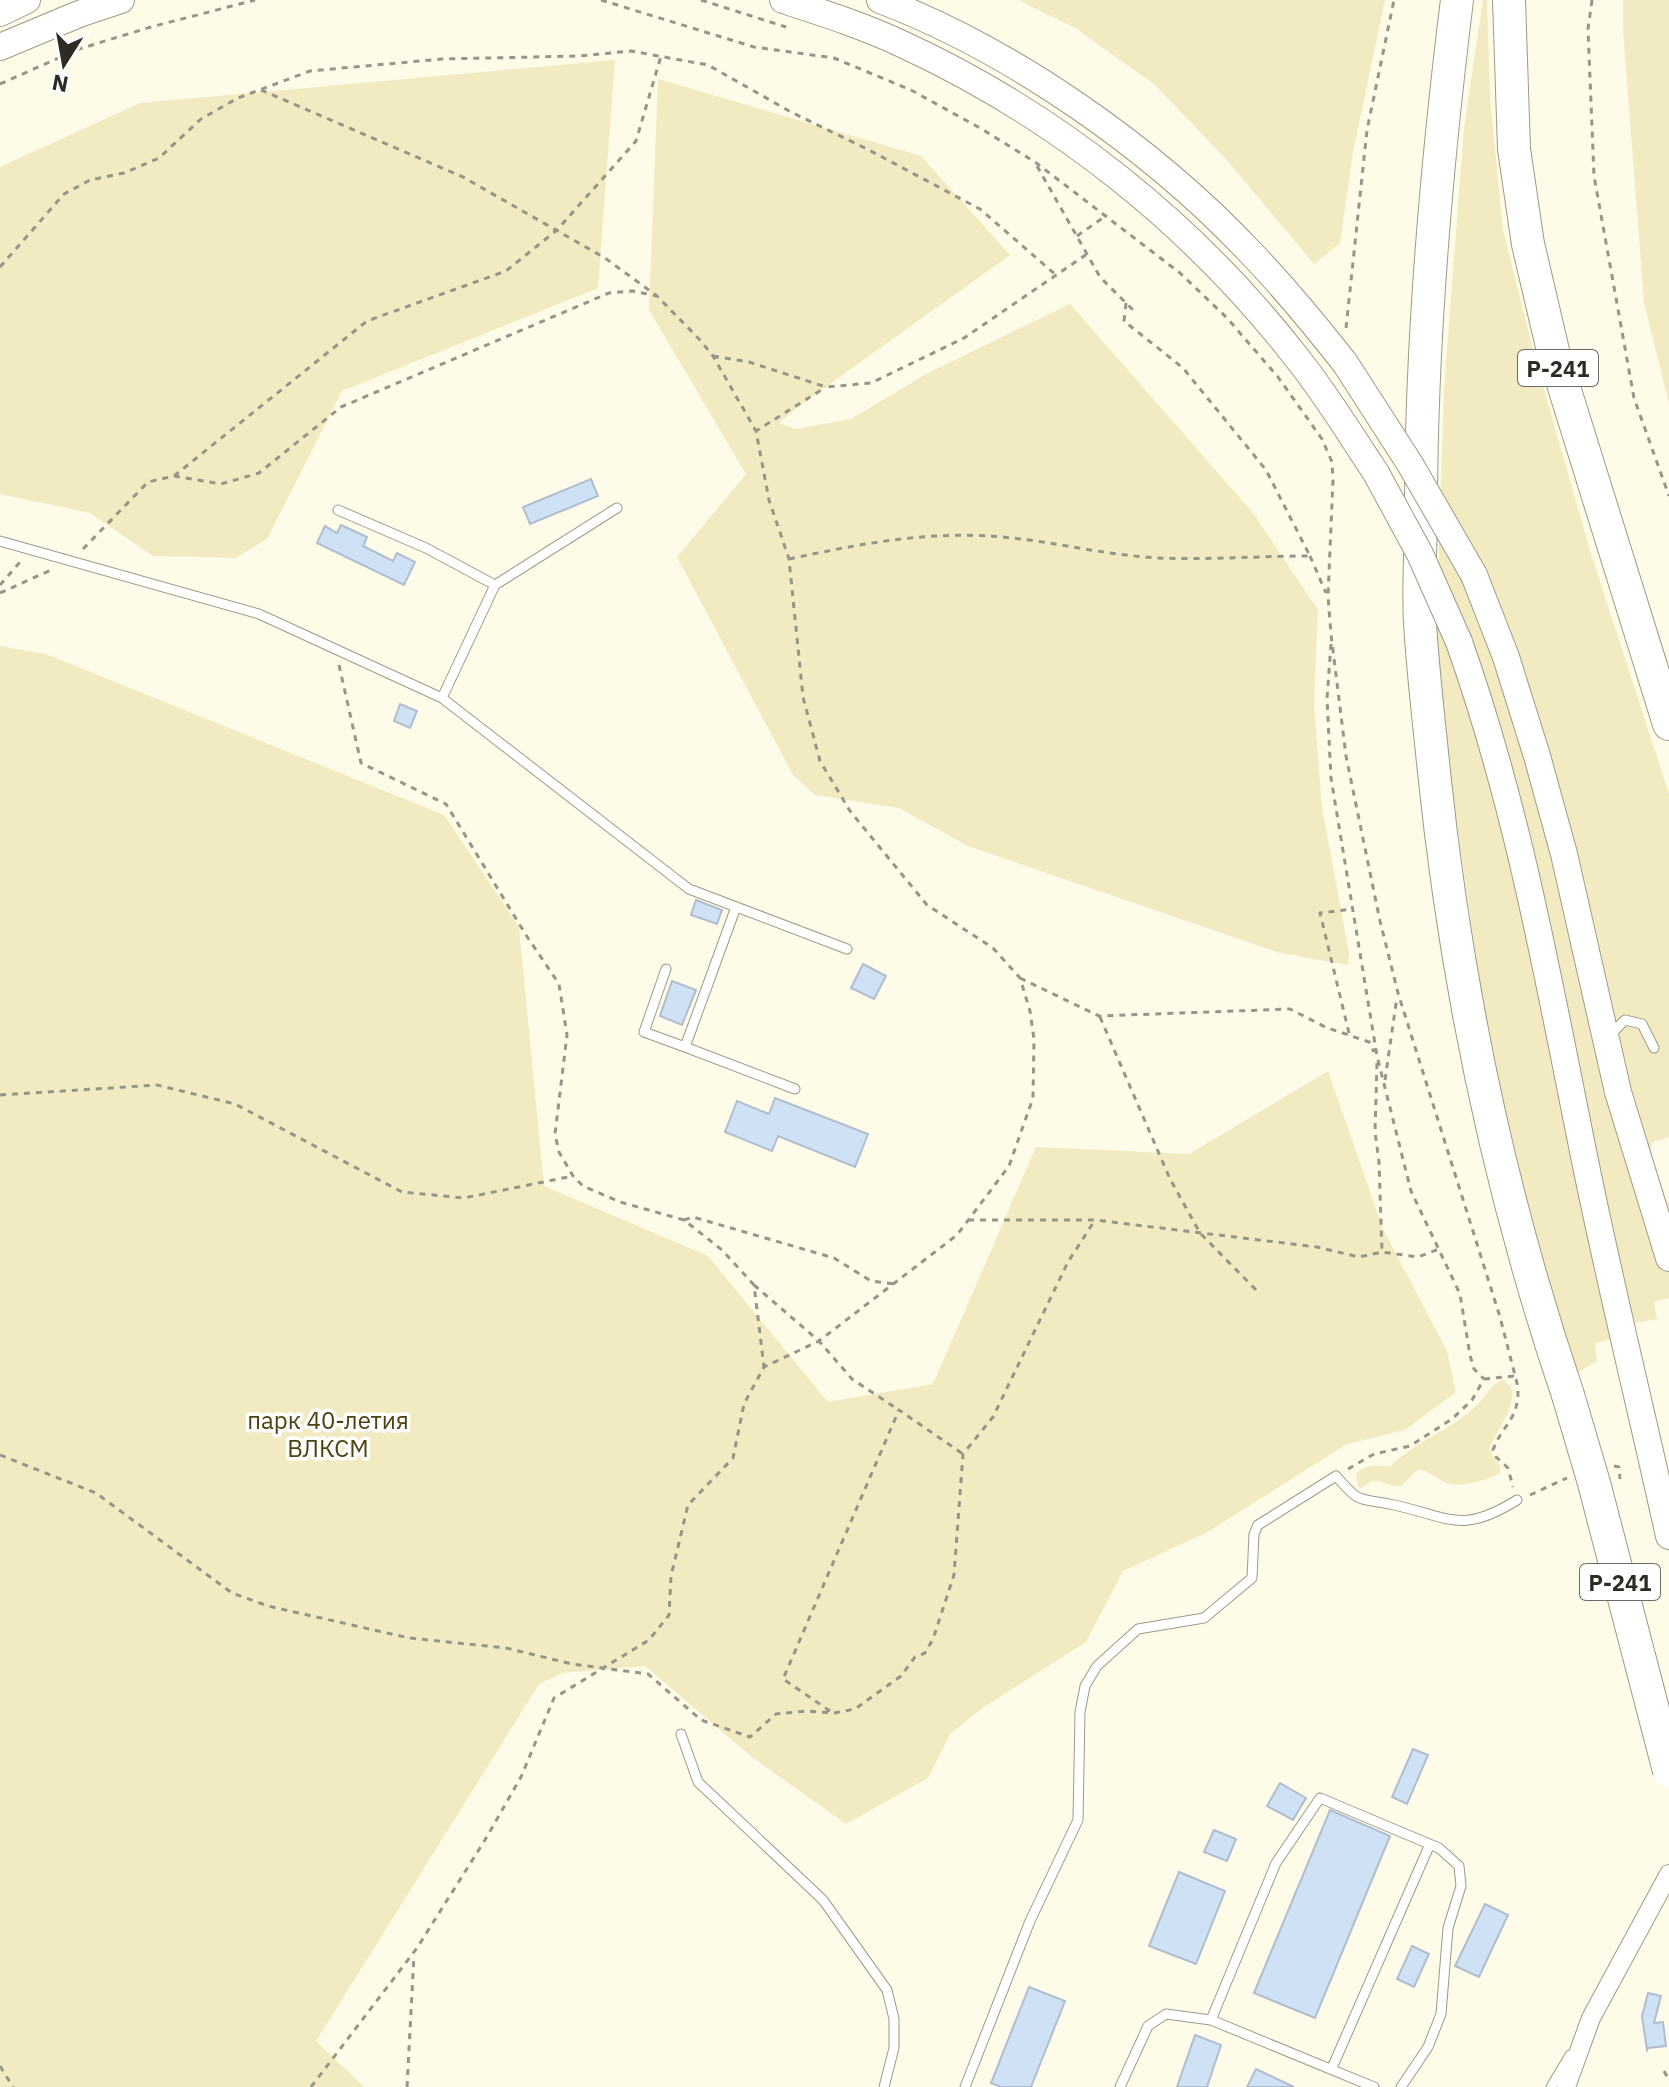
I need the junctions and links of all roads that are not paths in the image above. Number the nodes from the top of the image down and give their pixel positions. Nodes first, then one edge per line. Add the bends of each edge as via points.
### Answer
1 (27, 0) edge
2 (121, 0) edge
3 (783, 0) edge
4 (880, 0) edge
5 (1457, 0) edge
6 (1509, 0) edge
7 (0, 13) edge
8 (0, 47) edge
9 (617, 508) dead end
10 (338, 510) dead end
11 (0, 541) edge
12 (495, 585) junction
13 (442, 698) junction
14 (1669, 724) edge
15 (736, 907) junction
16 (847, 949) dead end
17 (666, 969) dead end
18 (1607, 1037) junction
19 (685, 1047) junction
20 (1654, 1048) dead end
21 (795, 1089) dead end
22 (1669, 1258) edge
23 (1517, 1500) dead end
24 (1669, 1536) edge
25 (681, 1734) dead end
26 (1669, 1771) edge
27 (1430, 1844) junction
28 (1669, 1874) edge
29 (1591, 2018) junction
30 (1211, 2020) junction
31 (1332, 2068) junction
32 (884, 2087) edge
33 (965, 2087) edge
34 (1120, 2087) edge
35 (1374, 2087) edge
36 (1401, 2087) edge
37 (1551, 2087) edge
38 (1566, 2087) edge

1 - 7 main road
2 - 8 main road
3 - 24 main road, bridge via 902,43 1028,114 1106,168 1170,220 1237,287 1298,358 1376,473 1420,554 1488,725 1528,877 1581,1144
4 - 18 main road, bridge via 983,48 1070,100 1159,168 1249,250 1345,351 1474,575 1506,657 1564,854
5 - 26 highway, Р-241, bridge via 1431,250 1421,438 1420,622 1441,841 1486,1105
6 - 14 highway, Р-241 via 1514,149 1528,244 1559,370
9 - 12 lane
10 - 12 lane
11 - 13 lane via 259,614
12 - 13 lane
13 - 15 lane via 689,889
15 - 16 lane
15 - 19 lane
17 - 19 lane via 644,1032
18 - 20 lane via 1625,1020 1642,1024
18 - 22 main road via 1618,1092
19 - 21 lane
23 - 33 lane via 1462,1522 1363,1502 1336,1476 1258,1525 1252,1578 1204,1618 1138,1629 1097,1666 1085,1686 1080,1712 1078,1820 1030,1921
25 - 32 lane via 698,1782 823,1900 887,1990 894,2048
27 - 30 lane via 1320,1798 1276,1863
27 - 31 lane
27 - 36 lane via 1459,1866 1461,1886 1448,1928 1441,2014 1428,2047
28 - 29 street
29 - 37 lane
29 - 38 street
30 - 31 lane
30 - 34 lane via 1166,2014 1148,2026
31 - 35 lane

